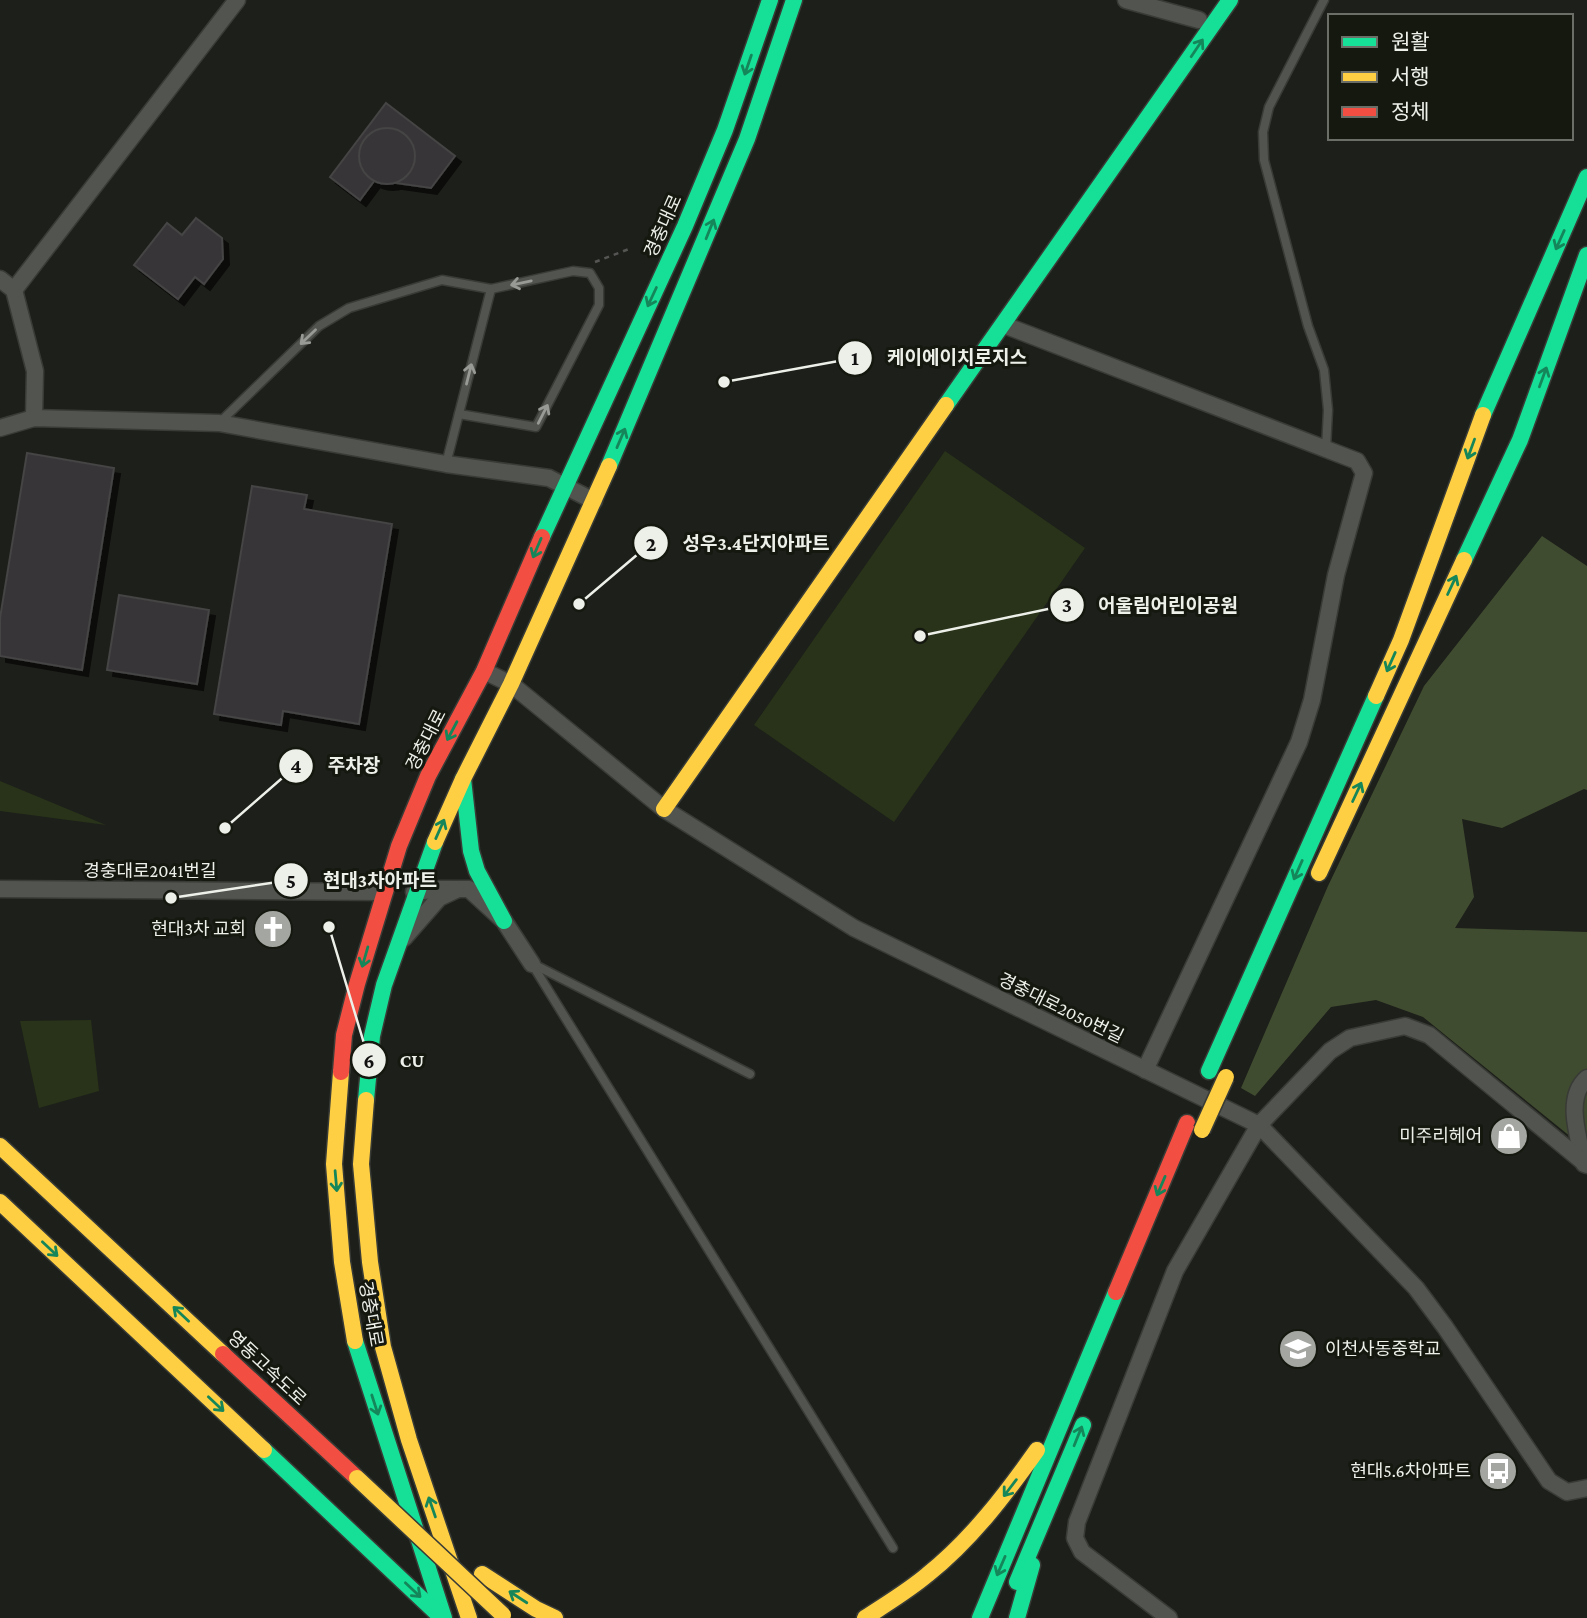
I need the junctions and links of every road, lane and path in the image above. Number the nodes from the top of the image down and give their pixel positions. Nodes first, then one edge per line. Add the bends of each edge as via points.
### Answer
1 (237, 0) edge
2 (770, 0) edge
3 (794, 0) edge
4 (1126, 0) edge
5 (1211, 0) edge
6 (1230, 0) edge
7 (1324, 0) edge
8 (1199, 20) junction
9 (1164, 96) junction
10 (1587, 177) edge
11 (629, 249) dead end
12 (1587, 255) edge
13 (573, 271) junction
14 (0, 279) edge
15 (491, 289) junction
16 (14, 290) junction
17 (1004, 325) junction
18 (459, 414) junction
19 (34, 418) junction
20 (219, 423) junction
21 (0, 428) edge
22 (1326, 449) junction
23 (446, 464) junction
24 (564, 485) junction
25 (594, 501) junction
26 (484, 671) junction
27 (511, 684) junction
28 (463, 779) junction
29 (664, 809) junction
30 (0, 888) edge
31 (1312, 888) dead end
32 (458, 889) junction
33 (384, 892) junction
34 (414, 892) junction
35 (503, 921) junction
36 (397, 944) junction
37 (532, 964) junction
38 (1145, 1070) junction
39 (1229, 1070) dead end
40 (750, 1074) dead end
41 (1587, 1078) edge
42 (1259, 1125) junction
43 (1199, 1137) dead end
44 (0, 1146) edge
45 (1585, 1164) edge
46 (0, 1202) edge
47 (1075, 1390) junction
48 (1089, 1410) dead end
49 (1587, 1488) edge
50 (1053, 1499) junction
51 (386, 1505) junction
52 (893, 1548) dead end
53 (505, 1616) edge
54 (443, 1618) edge
55 (470, 1618) edge
56 (555, 1618) edge
57 (865, 1618) edge
58 (980, 1618) edge
59 (1002, 1618) edge
60 (1017, 1618) edge
61 (1169, 1618) edge

1 - 16 street
2 -> 24 main road, 경충대로 via 725,130 685,226
25 -> 3 main road, 경충대로 via 747,139
4 - 8 street
5 - 8 main road
9 -> 6 main road
7 - 22 lane via 1269,107 1263,132 1264,160 1324,370
8 - 9 main road via 1164,73
9 - 17 main road
10 -> 47 main road via 1483,415 1401,640 1209,1071
11 - 13 path
31 -> 12 main road via 1520,440
13 -> 15 lane
18 -> 13 lane via 536,427 599,305 598,288 590,274
14 - 16 street
18 -> 15 lane
15 -> 20 lane via 442,280 349,308 319,326
16 - 19 street via 35,371
17 - 22 street
17 - 29 main road
18 - 23 lane
19 - 20 street
19 - 21 street
20 - 23 street
22 - 38 street via 1357,461 1364,473 1336,575 1303,732
23 - 24 street via 549,478
24 - 25 street
24 -> 26 main road, 경충대로
25 - 27 main road, 경충대로
26 - 27 street, 경충대로2050번길
26 -> 33 main road, 경충대로 via 428,776
27 - 28 main road, 경충대로
27 - 29 street, 경충대로2050번길
34 -> 28 main road, 경충대로
28 - 35 main road via 471,850
29 - 38 street, 경충대로2050번길 via 854,928
30 - 33 street, 경충대로2041번길
32 - 34 street
32 - 35 street via 469,889
32 - 36 street via 439,898
33 - 34 main road
33 -> 54 main road, 경충대로 via 344,1035 334,1164 342,1262 356,1346
34 - 36 main road, 경충대로
35 - 37 street
55 -> 36 main road, 경충대로 via 401,1413 383,1347 370,1262 361,1164 366,1091 372,1036
37 - 40 lane
37 - 52 lane
38 - 42 street, 경충대로2050번길
39 - 43 main road, bridge
41 - 45 street via 1581,1083 1574,1108
42 - 45 street via 1330,1051 1349,1038 1405,1026 1429,1035
42 - 49 street via 1416,1288 1549,1481 1567,1492
42 - 61 street via 1175,1271 1077,1522 1075,1538 1082,1552
51 -> 44 main road, 영동고속도로, bridge
46 -> 54 main road
47 -> 57 main road via 1009,1491 970,1534 934,1569
47 -> 58 main road
50 -> 48 main road
50 - 59 main road
50 - 60 main road
51 - 53 main road, 영동고속도로, bridge
56 -> 51 main road, bridge via 482,1574

